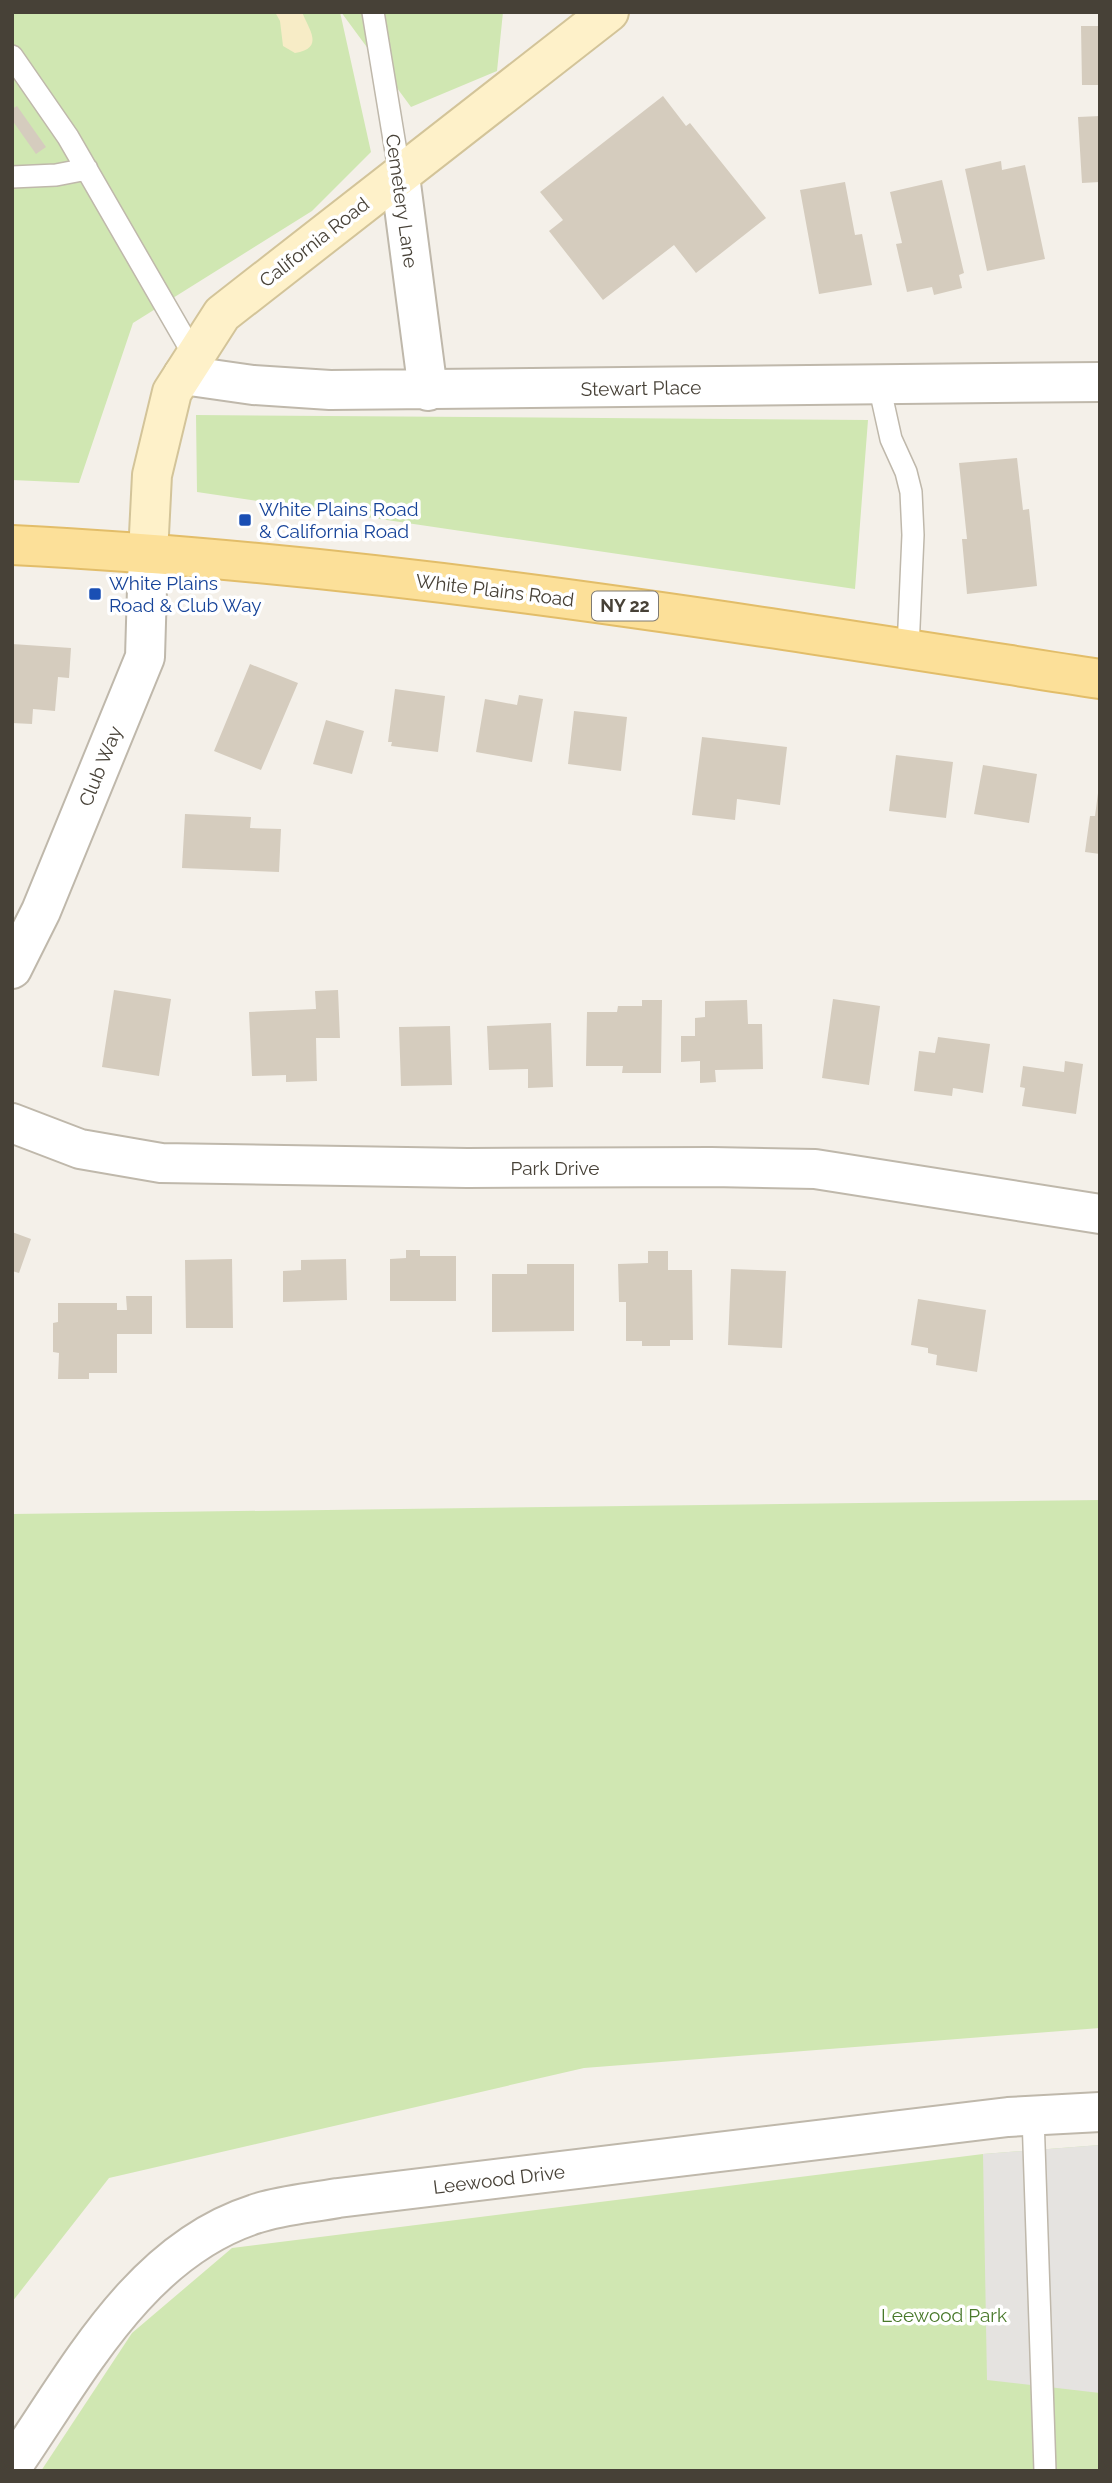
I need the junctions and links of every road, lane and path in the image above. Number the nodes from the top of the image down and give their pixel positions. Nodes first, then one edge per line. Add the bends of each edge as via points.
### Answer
1 (373, 12) edge
2 (597, 16) edge
3 (12, 56) edge
4 (87, 169) junction
5 (400, 176) junction
6 (12, 177) edge
7 (189, 366) junction
8 (1100, 382) edge
9 (879, 385) junction
10 (428, 391) junction
11 (12, 545) edge
12 (148, 554) junction
13 (908, 649) junction
14 (1100, 679) edge
15 (12, 969) edge
16 (12, 1123) edge
17 (1100, 1214) edge
18 (1100, 2112) edge
19 (1033, 2116) junction
20 (12, 2467) edge
21 (1045, 2471) edge

1 - 5 lane, Cemetery Lane
2 - 5 main road, California Road
3 - 4 lane
4 - 6 lane
4 - 7 lane
5 - 7 main road, California Road via 222,314
5 - 10 street, Cemetery Lane
7 - 10 street, Stewart Place via 253,385
7 - 12 main road, California Road via 172,392 152,475
8 - 9 street, Stewart Place
9 - 10 street, Stewart Place
9 - 13 lane via 891,439 911,492
11 - 12 main road, White Plains Road / NY 22
12 - 13 main road, White Plains Road / NY 22 via 467,585
12 - 15 street, Club Way via 145,657 41,911
13 - 14 main road, White Plains Road / NY 22
16 - 17 street, Park Drive via 80,1149 161,1163 816,1169
18 - 19 street, Leewood Drive
19 - 20 street, Leewood Drive via 338,2198 255,2214 207,2235 166,2264 128,2302
19 - 21 lane

